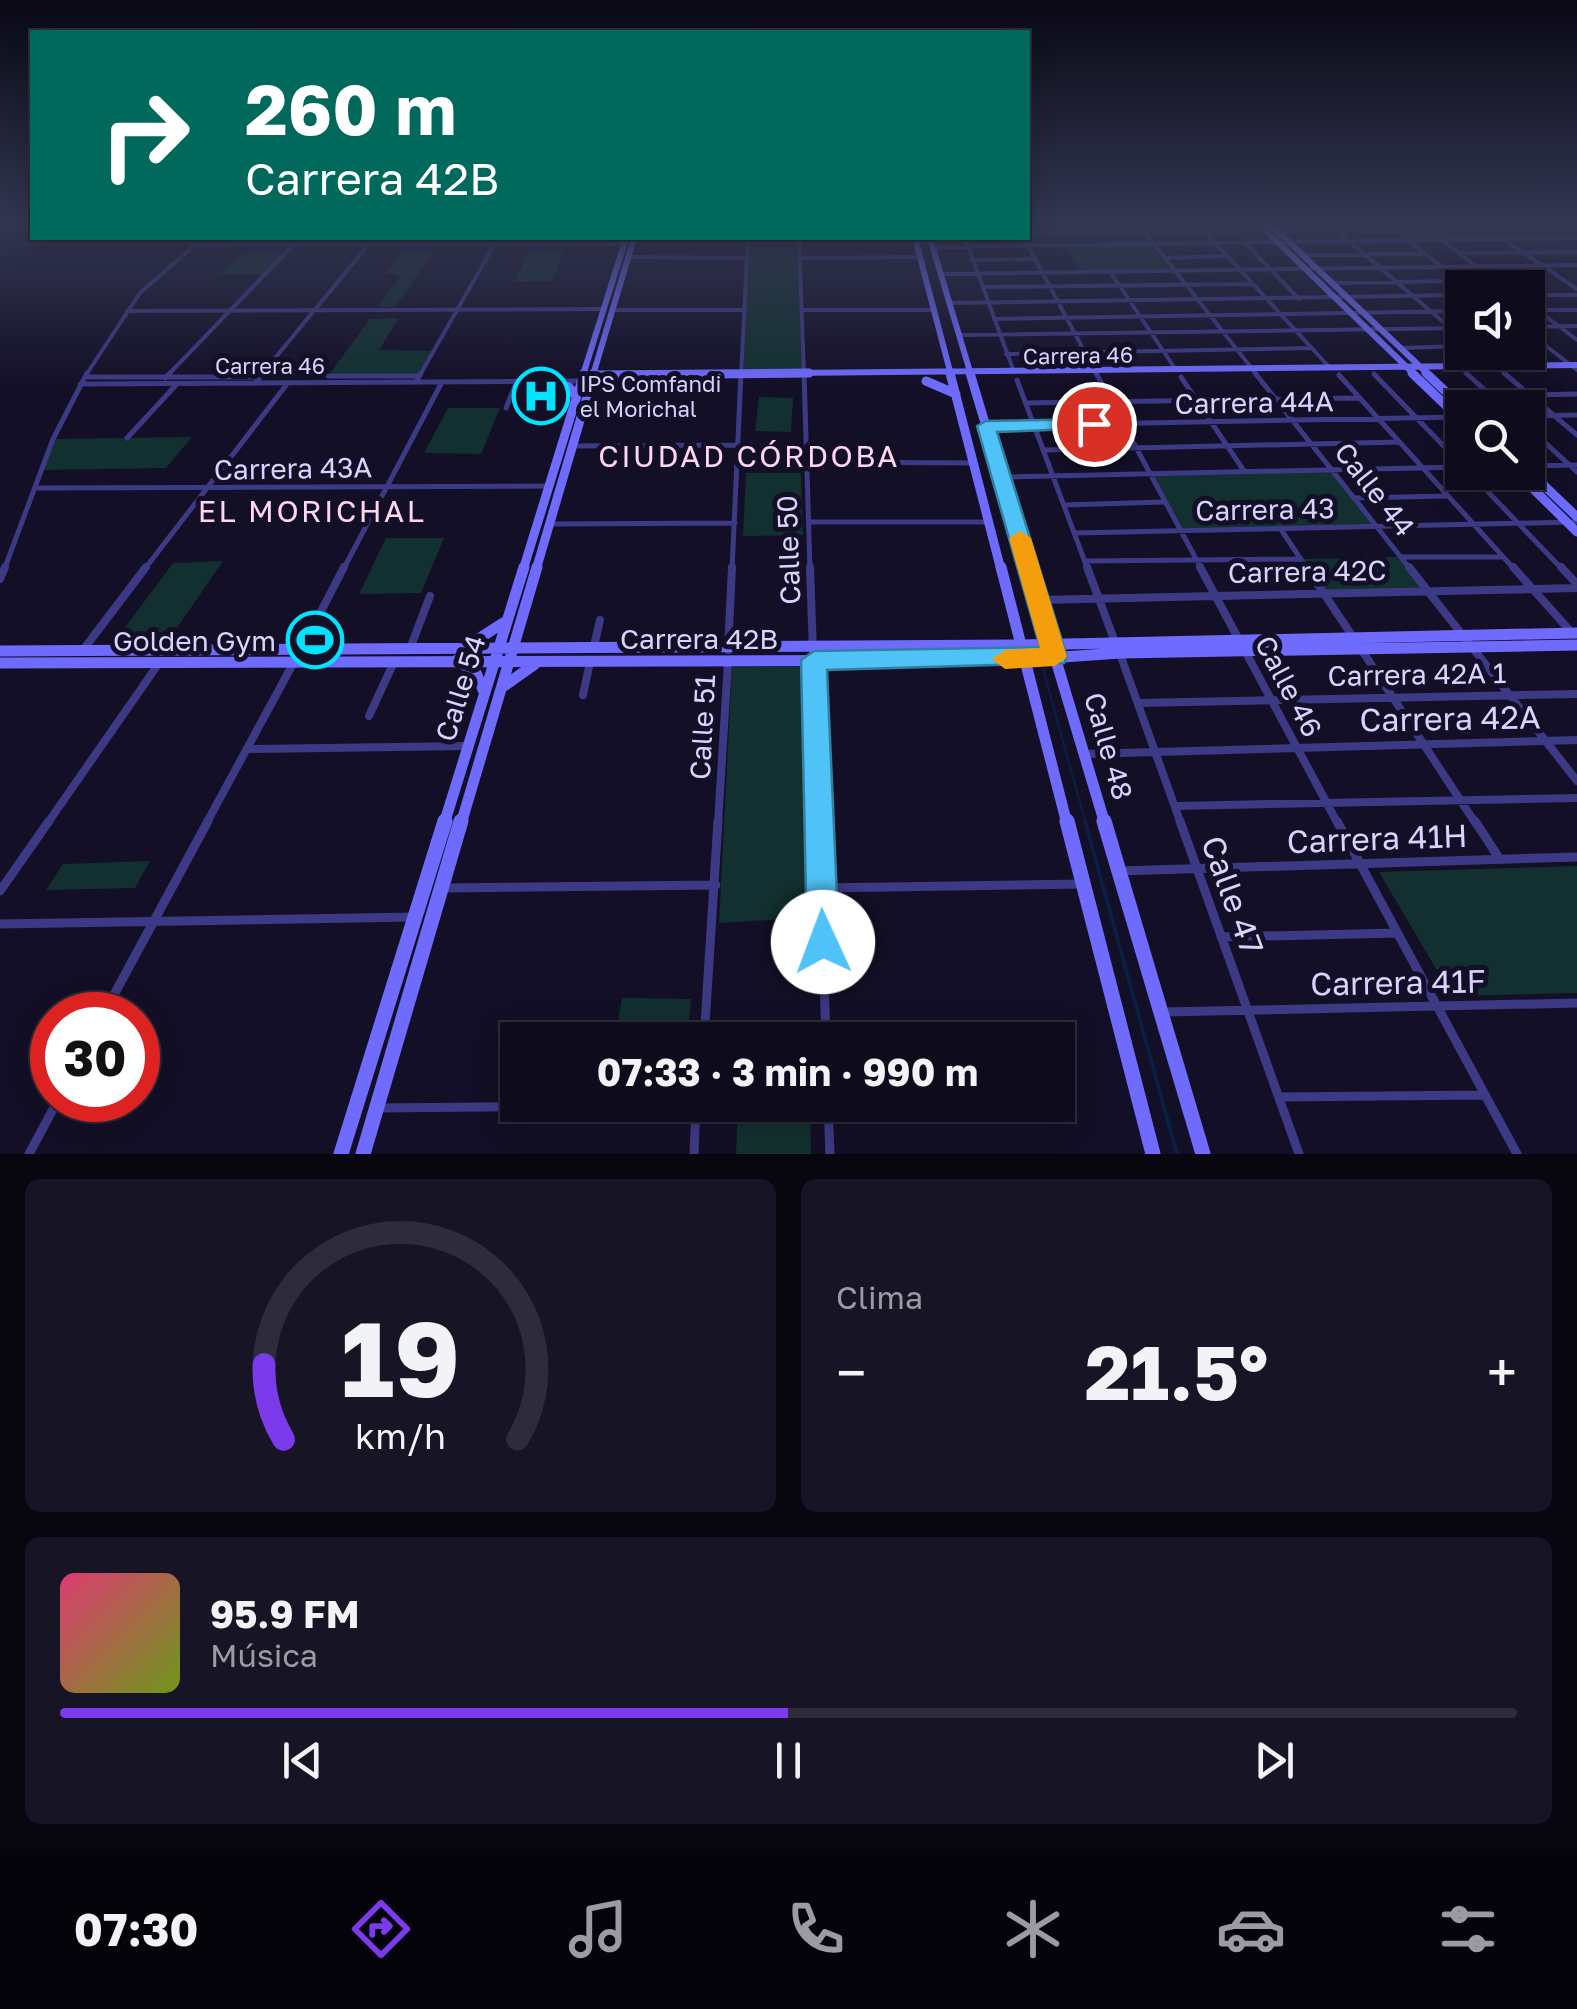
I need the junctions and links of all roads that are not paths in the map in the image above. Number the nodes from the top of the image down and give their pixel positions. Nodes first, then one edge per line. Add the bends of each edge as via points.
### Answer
1 (156, 279) edge
2 (260, 279) edge
3 (340, 279) edge
4 (475, 279) edge
5 (616, 279) edge
6 (620, 279) edge
7 (747, 279) edge
8 (801, 279) edge
9 (926, 279) edge
10 (942, 279) edge
11 (978, 279) edge
12 (1046, 279) edge
13 (1114, 279) edge
14 (1181, 279) edge
15 (1249, 279) edge
16 (1280, 279) edge
17 (1316, 279) edge
18 (1328, 279) edge
19 (1393, 279) edge
20 (1564, 280) joint
21 (1577, 280) edge
22 (1445, 281) edge
23 (1397, 282) junction
24 (1332, 283) junction
25 (1254, 284) junction
26 (1186, 285) junction
27 (1050, 286) junction
28 (1119, 286) junction
29 (982, 288) junction
30 (1577, 292) edge
31 (1545, 294) edge
32 (1413, 296) junction
33 (1445, 296) edge
34 (1336, 298) junction
35 (1348, 298) junction
36 (1267, 299) junction
37 (1300, 299) junction
38 (1129, 300) junction
39 (1198, 300) junction
40 (1058, 301) junction
41 (988, 302) junction
42 (949, 303) junction
43 (230, 310) junction
44 (315, 310) junction
45 (457, 310) junction
46 (608, 310) junction
47 (746, 310) junction
48 (802, 310) junction
49 (934, 310) junction
50 (1545, 310) edge
51 (1577, 310) edge
52 (127, 311) junction
53 (1432, 312) junction
54 (1445, 312) edge
55 (1352, 314) junction
56 (1364, 314) junction
57 (1281, 315) junction
58 (1140, 316) junction
59 (1210, 316) junction
60 (1545, 316) edge
61 (1067, 317) junction
62 (994, 318) junction
63 (1445, 322) edge
64 (1558, 326) junction
65 (1577, 326) edge
66 (1445, 328) edge
67 (1545, 328) edge
68 (1369, 330) junction
69 (1382, 330) junction
70 (1296, 331) junction
71 (1223, 332) junction
72 (1151, 333) junction
73 (1000, 334) junction
74 (1076, 334) junction
75 (959, 335) junction
76 (1577, 340) edge
77 (1545, 345) edge
78 (1445, 347) edge
79 (1236, 348) junction
80 (1312, 348) junction
81 (1400, 348) junction
82 (1162, 350) junction
83 (1085, 352) junction
84 (1006, 354) junction
85 (597, 362) junction
86 (948, 364) junction
87 (1545, 368) edge
88 (1575, 368) edge
89 (1417, 370) junction
90 (1445, 370) edge
91 (1491, 370) edge
92 (1500, 370) edge
93 (1334, 372) junction
94 (1255, 373) junction
95 (1466, 373) junction
96 (1179, 374) junction
97 (1374, 374) junction
98 (328, 376) dead end
99 (1098, 376) junction
100 (85, 377) junction
101 (261, 377) junction
102 (971, 377) junction
103 (1016, 377) junction
104 (166, 378) junction
105 (593, 378) junction
106 (624, 378) junction
107 (743, 378) junction
108 (804, 378) junction
109 (926, 378) junction
110 (952, 378) junction
111 (417, 379) junction
112 (517, 381) junction
113 (552, 381) junction
114 (580, 381) junction
115 (442, 382) junction
116 (178, 383) junction
117 (255, 383) junction
118 (288, 383) junction
119 (80, 384) junction
120 (1485, 390) edge
121 (1524, 390) edge
122 (956, 394) junction
123 (1577, 394) edge
124 (575, 395) junction
125 (1545, 395) edge
126 (588, 396) junction
127 (1360, 398) junction
128 (1445, 399) edge
129 (1197, 400) junction
130 (1276, 400) junction
131 (1112, 402) junction
132 (1026, 404) junction
133 (506, 408) dead end
134 (1545, 408) edge
135 (1545, 416) edge
136 (1554, 416) junction
137 (1577, 416) edge
138 (1445, 417) edge
139 (1417, 419) junction
140 (1379, 420) junction
141 (1293, 421) junction
142 (1212, 422) junction
143 (1124, 424) junction
144 (986, 426) junction
145 (1035, 426) junction
146 (1577, 436) edge
147 (127, 438) dead end
148 (1400, 442) junction
149 (1545, 442) edge
150 (1311, 444) junction
151 (739, 445) junction
152 (573, 446) junction
153 (1227, 446) junction
154 (1136, 448) junction
155 (1445, 448) edge
156 (1044, 450) junction
157 (807, 462) junction
158 (974, 462) junction
159 (1445, 467) edge
160 (1423, 468) junction
161 (1545, 468) edge
162 (1575, 468) edge
163 (1331, 469) junction
164 (1244, 471) junction
165 (1150, 474) junction
166 (1053, 476) junction
167 (1002, 477) junction
168 (548, 486) junction
169 (387, 487) junction
170 (38, 488) junction
171 (207, 488) junction
172 (1545, 488) edge
173 (1487, 490) edge
174 (1536, 490) edge
175 (1448, 496) junction
176 (1354, 498) junction
177 (1164, 502) junction
178 (1064, 505) junction
179 (735, 522) junction
180 (809, 522) junction
181 (990, 522) junction
182 (1518, 523) junction
183 (1574, 523) edge
184 (551, 524) junction
185 (1474, 524) junction
186 (1376, 526) junction
187 (1280, 528) junction
188 (1180, 531) junction
189 (1074, 533) junction
190 (1503, 557) junction
191 (1401, 558) junction
192 (1300, 559) junction
193 (1085, 562) junction
194 (1196, 562) junction
195 (0, 579) edge
196 (1577, 586) edge
197 (1532, 589) junction
198 (1428, 593) junction
199 (1324, 594) junction
200 (1214, 595) junction
201 (430, 596) dead end
202 (1099, 599) junction
203 (1038, 600) junction
204 (511, 609) junction
205 (523, 619) junction
206 (600, 620) dead end
207 (1016, 621) junction
208 (1462, 635) junction
209 (1575, 637) edge
210 (1357, 643) junction
211 (994, 644) junction
212 (813, 645) junction
213 (303, 646) junction
214 (411, 646) junction
215 (461, 646) junction
216 (499, 646) junction
217 (515, 646) junction
218 (553, 646) junction
219 (588, 646) junction
220 (728, 646) junction
221 (1242, 646) junction
222 (1471, 647) junction
223 (1118, 648) junction
224 (0, 650) edge
225 (82, 650) junction
226 (1053, 650) junction
227 (1024, 652) junction
228 (997, 659) junction
229 (456, 660) junction
230 (814, 660) junction
231 (294, 661) junction
232 (394, 661) junction
233 (494, 661) junction
234 (510, 661) junction
235 (546, 661) junction
236 (590, 661) junction
237 (728, 661) junction
238 (160, 662) junction
239 (576, 662) junction
240 (0, 663) edge
241 (1032, 684) junction
242 (492, 694) junction
243 (1577, 694) edge
244 (583, 695) dead end
245 (1509, 695) junction
246 (1393, 698) junction
247 (1271, 699) junction
248 (1138, 703) junction
249 (370, 716) dead end
250 (1577, 740) edge
251 (1545, 741) junction
252 (1424, 744) junction
253 (468, 746) junction
254 (1296, 746) junction
255 (247, 749) junction
256 (1154, 750) junction
257 (1085, 754) junction
258 (1577, 781) edge
259 (1577, 798) edge
260 (1460, 800) junction
261 (1327, 803) junction
262 (1174, 806) junction
263 (1577, 857) edge
264 (1499, 860) junction
265 (1360, 864) junction
266 (1197, 868) junction
267 (1119, 871) junction
268 (1084, 884) junction
269 (716, 885) junction
270 (444, 888) junction
271 (821, 888) junction
272 (0, 891) edge
273 (414, 917) junction
274 (153, 923) junction
275 (0, 924) edge
276 (1397, 933) junction
277 (1221, 937) junction
278 (116, 992) edge
279 (1577, 1004) edge
280 (1437, 1006) junction
281 (1248, 1010) junction
282 (1161, 1012) junction
283 (705, 1022) edge
284 (825, 1022) edge
285 (1485, 1095) junction
286 (1278, 1097) junction
287 (500, 1107) edge
288 (377, 1108) junction
289 (46, 1122) edge
290 (695, 1122) edge
291 (829, 1122) edge
292 (28, 1154) edge
293 (340, 1154) edge
294 (363, 1154) edge
295 (694, 1154) edge
296 (830, 1154) edge
297 (1153, 1154) edge
298 (1202, 1154) edge
299 (1299, 1154) edge
300 (1517, 1154) edge

1 - 52 street
2 - 43 street
3 - 44 street
4 - 45 street
5 - 46 street, Calle 54
6 - 46 street, Calle 54
7 - 47 street, Calle 51
8 - 48 street, Calle 50
9 - 49 street, Calle 48
10 - 42 street, Calle 48
11 - 29 street, Calle 47
12 - 27 street, Calle 46
13 - 28 street
14 - 26 street, Calle 44
15 - 25 street
16 - 37 street
17 - 34 street
18 - 24 street
19 - 23 street
20 - 21 street
20 - 30 street
22 - 23 street
23 - 24 street
23 - 32 street
24 - 35 street
25 - 26 street
25 - 36 street
26 - 28 street
26 - 39 street, Calle 44
27 - 28 street
27 - 29 street
27 - 40 street, Calle 46
28 - 38 street
29 - 41 street, Calle 47
30 - 31 street
32 - 33 street
32 - 35 street
32 - 53 street
34 - 35 street
34 - 37 street
34 - 55 street
35 - 56 street
36 - 37 street
36 - 39 street
36 - 57 street
38 - 39 street
38 - 40 street
38 - 58 street
39 - 59 street, Calle 44
40 - 41 street
40 - 61 street, Calle 46
41 - 42 street
41 - 62 street, Calle 47
42 - 75 street, Calle 48
43 - 44 street
43 - 52 street
43 - 104 street
44 - 45 street
44 - 101 street
45 - 46 street
45 - 111 street
46 - 47 street
46 - 85 street, Calle 54
46 - 114 street, Calle 54
47 - 107 street, Calle 51
48 - 49 street
48 - 108 street, Calle 50
49 - 86 street, Calle 48
50 - 51 street
52 - 100 street
53 - 54 street
53 - 56 street
53 - 63 street
55 - 56 street
55 - 57 street
55 - 68 street
56 - 69 street
57 - 59 street
57 - 70 street
58 - 59 street
58 - 61 street
58 - 72 street
59 - 71 street, Calle 44
60 - 64 street
61 - 62 street
61 - 74 street, Calle 46
62 - 73 street, Calle 47
64 - 65 street
64 - 67 street
64 - 76 street
66 - 69 street
68 - 69 street
68 - 70 street
68 - 89 street
69 - 81 street
70 - 71 street
70 - 80 street
71 - 72 street
71 - 79 street, Calle 44
72 - 74 street
72 - 82 street
73 - 74 street
73 - 75 street
73 - 84 street, Calle 47
74 - 83 street, Calle 46
75 - 102 street, Calle 48
77 - 88 street
78 - 81 street
79 - 80 street
79 - 82 street
79 - 94 street, Calle 44
80 - 93 street
81 - 89 street
82 - 83 street
82 - 96 street
83 - 84 street
83 - 99 street, Calle 46
84 - 103 street, Calle 47
85 - 105 street, Calle 54
85 - 106 street
86 - 109 street
86 - 110 street, Calle 48
87 - 88 street, Carrera 46
89 - 90 street, Carrera 46
89 - 93 street, Carrera 46
89 - 95 street, Carrera 46
89 - 97 street, Carrera 46
89 - 128 street
91 - 95 street, Carrera 46
92 - 121 street
93 - 94 street, Carrera 46
93 - 97 street, Carrera 46
93 - 127 street
94 - 96 street, Carrera 46
94 - 130 street, Calle 44
95 - 120 street
96 - 99 street, Carrera 46
96 - 129 street
97 - 139 street
98 - 111 street, Carrera 46
99 - 103 street, Carrera 46
99 - 131 street, Calle 46
100 - 104 street, Carrera 46
100 - 119 street
101 - 104 street, Carrera 46
101 - 117 street
102 - 103 street, Carrera 46
102 - 110 street, Carrera 46
102 - 144 street, Calle 48
103 - 132 street, Calle 47
105 - 106 street, Carrera 46
105 - 114 street, Carrera 46
105 - 126 street, Calle 54
106 - 107 street, Carrera 46
106 - 126 street
107 - 108 street, Carrera 46
107 - 151 street, Calle 51
108 - 109 street, Carrera 46
108 - 157 street, Calle 50
109 - 110 street, Carrera 46
109 - 122 street
110 - 122 street, Calle 48
111 - 115 street, Carrera 46
111 - 118 street, Carrera 46
112 - 113 street, Carrera 46
112 - 115 street, Carrera 46
112 - 133 street
113 - 114 street, Carrera 46
113 - 124 street
114 - 124 street, Calle 54
115 - 169 street
116 - 117 street, Carrera 46
116 - 119 street, Carrera 46
116 - 147 street
117 - 118 street, Carrera 46
118 - 171 street
119 - 170 street
122 - 158 street, Calle 48
123 - 125 street
124 - 168 street, Calle 54
126 - 152 street, Calle 54
127 - 130 street
127 - 140 street
129 - 130 street
129 - 131 street
129 - 142 street
130 - 141 street, Calle 44
131 - 132 street
131 - 143 street, Calle 46
132 - 145 street, Calle 47
134 - 136 street
135 - 136 street
136 - 137 street
136 - 146 street
138 - 139 street, Carrera 44A
139 - 140 street, Carrera 44A
139 - 155 street
140 - 141 street, Carrera 44A
140 - 148 street
141 - 142 street, Carrera 44A
141 - 150 street, Calle 44
142 - 143 street, Carrera 44A
142 - 153 street
143 - 145 street, Carrera 44A
143 - 154 street, Calle 46
144 - 145 street, Carrera 44A
144 - 167 street, Calle 48
145 - 156 street, Calle 47
148 - 150 street
148 - 160 street
149 - 162 street
150 - 153 street
150 - 163 street, Calle 44
151 - 152 street
151 - 179 street, Calle 51
152 - 184 street, Calle 54
153 - 154 street
153 - 164 street
154 - 156 street
154 - 165 street, Calle 46
156 - 166 street, Calle 47
157 - 158 street
157 - 180 street, Calle 50
158 - 181 street, Calle 48
159 - 160 street
160 - 163 street
160 - 175 street
161 - 162 street
163 - 164 street
163 - 176 street, Calle 44
164 - 165 street
165 - 166 street
165 - 177 street, Calle 46
166 - 167 street
166 - 178 street, Calle 47
167 - 203 street, Calle 48
168 - 169 street, Carrera 43A
168 - 204 street, Calle 54
169 - 171 street, Carrera 43A
169 - 213 street
170 - 171 street, Carrera 43A
170 - 195 street
171 - 225 street
172 - 183 street
173 - 182 street
174 - 183 street
175 - 176 street
175 - 185 street
176 - 186 street, Calle 44
177 - 178 street
177 - 188 street, Calle 46
178 - 189 street, Calle 47
179 - 184 street
179 - 220 street, Calle 51
180 - 181 street
180 - 212 street, Calle 50
181 - 207 street, Calle 48
182 - 183 street, Carrera 43
182 - 185 street, Carrera 43
182 - 196 street
184 - 205 street, Calle 54
185 - 186 street, Carrera 43
185 - 190 street
186 - 187 street, Carrera 43
186 - 191 street, Calle 44
187 - 188 street, Carrera 43
187 - 192 street
188 - 189 street, Carrera 43
188 - 194 street, Calle 46
189 - 193 street, Calle 47
190 - 191 street
190 - 197 street
191 - 198 street, Calle 44
192 - 194 street
192 - 199 street
193 - 194 street
193 - 202 street, Calle 47
194 - 200 street, Calle 46
196 - 197 street, Carrera 42C
197 - 198 street, Carrera 42C
197 - 209 street
198 - 199 street, Carrera 42C
198 - 208 street, Calle 44
199 - 200 street, Carrera 42C
199 - 210 street
200 - 202 street, Carrera 42C
200 - 221 street, Calle 46
201 - 214 street
202 - 203 street, Carrera 42C
202 - 223 street, Calle 47
203 - 226 street, Calle 48
204 - 215 street via 490,635
204 - 216 street, Calle 54
205 - 217 street, Calle 54
205 - 218 street via 528,636
206 - 219 street
207 - 211 street via 1010,636
207 - 227 street, Calle 48
208 - 209 street, Carrera 42B
208 - 210 street, Carrera 42B
208 - 222 street, Calle 44
209 - 222 street, Carrera 42B
210 - 221 street, Carrera 42B
210 - 222 street, Carrera 42B
210 - 246 street
211 - 212 street, Carrera 42B
211 - 227 street, Carrera 42B
212 - 220 street, Carrera 42B
212 - 230 street, Calle 50
213 - 214 street, Carrera 42B
213 - 225 street, Carrera 42B
214 - 215 street, Carrera 42B
215 - 216 street, Carrera 42B
216 - 217 street, Carrera 42B
216 - 233 street, Calle 54
217 - 218 street, Carrera 42B
217 - 234 street, Calle 54
218 - 219 street, Carrera 42B
219 - 220 street, Carrera 42B
219 - 239 street via 589,654
220 - 237 street, Calle 51
221 - 223 street, Carrera 42B
221 - 247 street, Calle 46
222 - 245 street, Calle 44
223 - 226 street, Carrera 42B
223 - 248 street, Calle 47
224 - 225 street, Carrera 42B
226 - 227 street, Carrera 42B
226 - 257 street, Calle 48
227 - 228 street, Carrera 42B
227 - 241 street, Calle 48
228 - 230 street, Carrera 42B
228 - 241 street
229 - 232 street, Carrera 42B
229 - 233 street, Carrera 42B
229 - 242 street
230 - 237 street, Carrera 42B
230 - 271 street, Calle 50
231 - 232 street, Carrera 42B
231 - 238 street, Carrera 42B
231 - 255 street
232 - 249 street
233 - 234 street, Carrera 42B
233 - 242 street, Calle 54
234 - 235 street, Carrera 42B
234 - 242 street, Calle 54
235 - 239 street, Carrera 42B
235 - 242 street
236 - 237 street, Carrera 42B
236 - 239 street, Carrera 42B
236 - 244 street
237 - 269 street, Calle 51
238 - 240 street, Carrera 42B
238 - 272 street
241 - 268 street, Calle 48
242 - 253 street, Calle 54
242 - 270 street, Calle 54
243 - 245 street, Carrera 42A 1
245 - 246 street, Carrera 42A 1
245 - 251 street, Calle 44
246 - 247 street, Carrera 42A 1
246 - 252 street
247 - 248 street, Carrera 42A 1
247 - 254 street, Calle 46
248 - 256 street, Calle 47
250 - 251 street, Carrera 42A
251 - 252 street, Carrera 42A
251 - 258 street, Calle 44
252 - 254 street, Carrera 42A
252 - 260 street
253 - 255 street
253 - 273 street, Calle 54
254 - 256 street, Carrera 42A
254 - 261 street, Calle 46
255 - 274 street
256 - 257 street, Carrera 42A
256 - 262 street, Calle 47
257 - 267 street, Calle 48
259 - 260 street
260 - 261 street
260 - 264 street
261 - 262 street
261 - 265 street, Calle 46
262 - 266 street, Calle 47
263 - 264 street, Carrera 41H
264 - 265 street, Carrera 41H
265 - 266 street, Carrera 41H
265 - 276 street, Calle 46
266 - 267 street, Carrera 41H
266 - 277 street, Calle 47
267 - 282 street, Calle 48
268 - 271 street
268 - 297 street, Calle 48
269 - 270 street
269 - 283 street, Calle 51
270 - 288 street, Calle 54
271 - 284 street, Calle 50
273 - 274 street
273 - 293 street, Calle 54
274 - 275 street
274 - 278 street
276 - 277 street
276 - 280 street, Calle 46
277 - 281 street, Calle 47
279 - 280 street, Carrera 41F
280 - 281 street, Carrera 41F
280 - 285 street, Calle 46
281 - 282 street, Carrera 41F
281 - 286 street, Calle 47
282 - 298 street, Calle 48
285 - 286 street
285 - 300 street, Calle 46
286 - 299 street, Calle 47
287 - 288 street
288 - 294 street, Calle 54
289 - 292 street
290 - 295 street
291 - 296 street

